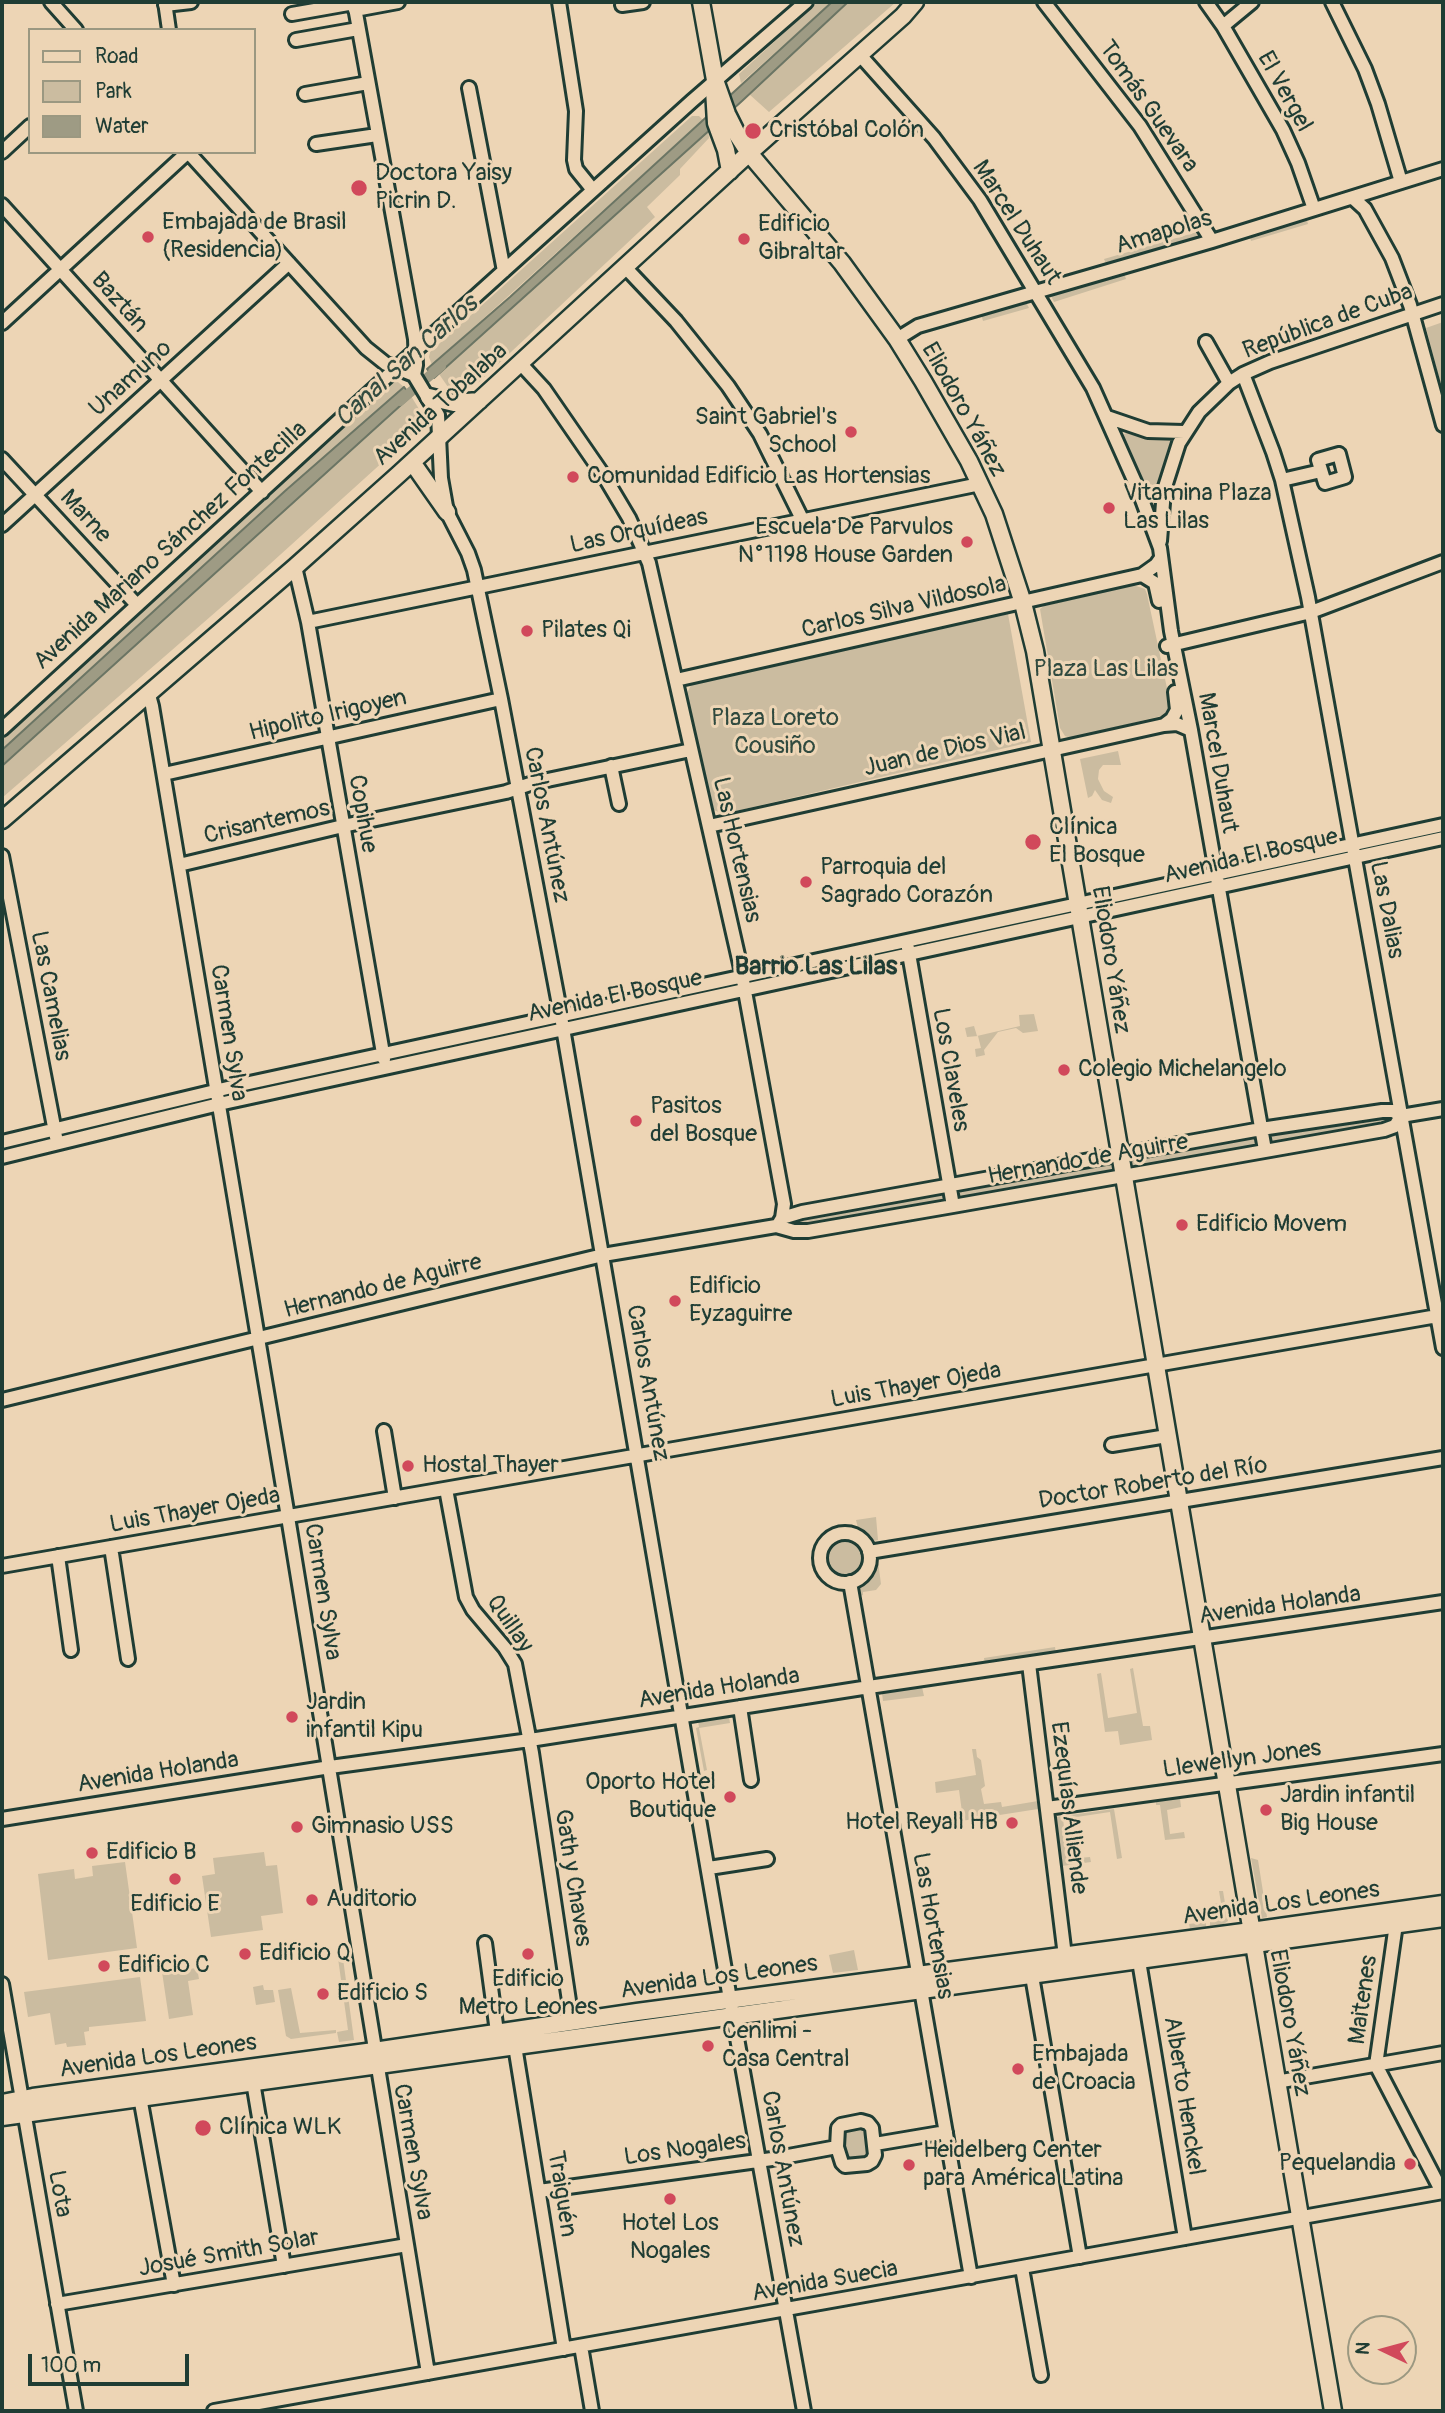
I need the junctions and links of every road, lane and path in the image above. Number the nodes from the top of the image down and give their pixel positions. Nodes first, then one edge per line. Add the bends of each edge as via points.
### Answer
1 (51, 2) edge
2 (191, 2) edge
3 (398, 2) edge
4 (559, 2) edge
5 (643, 2) edge
6 (701, 2) edge
7 (806, 2) edge
8 (915, 2) edge
9 (927, 2) edge
10 (1044, 2) edge
11 (1206, 2) edge
12 (1252, 2) edge
13 (1332, 2) edge
14 (165, 3) edge
15 (354, 5) edge
16 (622, 5) dead end
17 (292, 14) dead end
18 (903, 16) junction
19 (1223, 26) junction
20 (74, 28) edge
21 (169, 28) edge
22 (358, 29) junction
23 (296, 40) dead end
24 (860, 55) junction
25 (368, 83) junction
26 (469, 88) dead end
27 (716, 89) junction
28 (305, 94) dead end
29 (28, 128) edge
30 (377, 135) junction
31 (316, 145) dead end
32 (2, 152) edge
33 (749, 153) junction
34 (186, 154) edge
35 (190, 154) edge
36 (1443, 169) edge
37 (730, 171) junction
38 (1401, 182) junction
39 (593, 190) junction
40 (1353, 198) junction
41 (2, 205) edge
42 (1314, 209) junction
43 (1212, 241) junction
44 (289, 263) junction
45 (625, 267) junction
46 (60, 269) junction
47 (504, 271) junction
48 (1036, 292) junction
49 (1443, 304) edge
50 (1412, 313) junction
51 (2, 323) edge
52 (897, 339) junction
53 (1206, 342) dead end
54 (416, 350) junction
55 (520, 363) junction
56 (396, 369) junction
57 (1243, 374) junction
58 (161, 380) junction
59 (1230, 383) junction
60 (420, 384) junction
61 (479, 401) junction
62 (1107, 416) junction
63 (1443, 425) edge
64 (1184, 432) junction
65 (441, 435) junction
66 (2, 458) edge
67 (412, 462) junction
68 (1321, 471) dead end
69 (1282, 480) junction
70 (980, 484) junction
71 (262, 492) junction
72 (35, 495) junction
73 (447, 512) junction
74 (802, 519) junction
75 (2, 525) edge
76 (645, 553) junction
77 (1160, 553) junction
78 (1443, 562) edge
79 (295, 567) junction
80 (1142, 575) junction
81 (478, 587) junction
82 (1023, 603) junction
83 (137, 605) junction
84 (1311, 612) junction
85 (308, 622) junction
86 (1170, 646) junction
87 (676, 680) junction
88 (149, 695) junction
89 (501, 699) junction
90 (1164, 725) junction
91 (2, 729) edge
92 (1191, 730) junction
93 (327, 738) junction
94 (1051, 748) junction
95 (691, 750) junction
96 (611, 766) junction
97 (164, 774) junction
98 (518, 788) junction
99 (619, 804) dead end
100 (2, 820) edge
101 (1443, 825) edge
102 (343, 826) junction
103 (709, 826) junction
104 (1443, 838) edge
105 (1353, 850) junction
106 (2, 856) edge
107 (179, 865) junction
108 (1217, 880) junction
109 (1079, 911) junction
110 (907, 940) junction
111 (909, 955) junction
112 (742, 976) junction
113 (745, 990) junction
114 (561, 1015) junction
115 (564, 1029) junction
116 (383, 1054) junction
117 (386, 1068) junction
118 (216, 1090) junction
119 (219, 1104) junction
120 (1443, 1108) edge
121 (1401, 1116) junction
122 (54, 1129) junction
123 (1261, 1129) junction
124 (2, 1142) edge
125 (57, 1144) junction
126 (1265, 1150) junction
127 (1120, 1154) junction
128 (2, 1157) edge
129 (1123, 1175) junction
130 (949, 1185) junction
131 (953, 1206) junction
132 (779, 1222) junction
133 (603, 1255) junction
134 (1440, 1316) edge
135 (258, 1339) junction
136 (1443, 1348) edge
137 (1155, 1365) junction
138 (2, 1401) edge
139 (384, 1431) dead end
140 (1167, 1436) junction
141 (1112, 1445) dead end
142 (638, 1456) junction
143 (1443, 1458) edge
144 (446, 1489) junction
145 (395, 1498) junction
146 (1178, 1501) junction
147 (288, 1517) junction
148 (111, 1547) junction
149 (869, 1552) junction
150 (58, 1556) junction
151 (2, 1566) edge
152 (850, 1582) junction
153 (1443, 1602) edge
154 (1201, 1639) junction
155 (72, 1650) dead end
156 (128, 1659) dead end
157 (1029, 1664) junction
158 (869, 1687) junction
159 (740, 1707) junction
160 (683, 1716) junction
161 (530, 1740) junction
162 (1443, 1754) edge
163 (330, 1767) junction
164 (751, 1780) dead end
165 (1226, 1783) junction
166 (1047, 1808) junction
167 (2, 1819) edge
168 (767, 1859) dead end
169 (709, 1868) junction
170 (1443, 1904) edge
171 (1443, 1918) edge
172 (1396, 1924) junction
173 (1252, 1939) junction
174 (485, 1944) dead end
175 (1065, 1956) junction
176 (1139, 1961) junction
177 (920, 1974) junction
178 (1032, 1976) junction
179 (2, 1984) edge
180 (922, 1991) junction
181 (730, 1999) junction
182 (734, 2016) junction
183 (572, 2021) junction
184 (497, 2032) junction
185 (516, 2046) junction
186 (1443, 2053) edge
187 (375, 2058) junction
188 (1377, 2065) junction
189 (253, 2082) junction
190 (1276, 2082) junction
191 (140, 2097) junction
192 (2, 2103) edge
193 (23, 2106) junction
194 (2, 2117) edge
195 (946, 2132) junction
196 (875, 2144) junction
197 (837, 2147) junction
198 (759, 2161) junction
199 (539, 2191) junction
200 (1443, 2192) edge
201 (1299, 2218) junction
202 (1185, 2238) junction
203 (407, 2245) junction
204 (1080, 2257) junction
205 (284, 2266) junction
206 (1023, 2267) junction
207 (971, 2277) junction
208 (174, 2285) junction
209 (57, 2304) junction
210 (786, 2310) junction
211 (582, 2346) junction
212 (564, 2349) junction
213 (428, 2373) junction
214 (1041, 2375) dead end
215 (76, 2411) edge
216 (214, 2411) edge
217 (592, 2411) edge
218 (804, 2411) edge
219 (1333, 2411) edge

1 - 20 street
2 - 14 street
3 - 15 street
4 - 39 street via 576,111 574,160
5 - 16 street
6 - 27 main road
7 - 27 street, Avenida Mariano Sánchez Fontecilla
8 - 18 main road, Avenida Tobalaba
9 - 18 main road, Avenida Tobalaba
10 - 43 street, Tomás Guevara via 1140,126
11 - 19 street, El Vergel
12 - 19 street
13 - 38 street via 1365,69
14 - 21 street
15 - 17 street
15 - 22 street
18 - 24 main road, Avenida Tobalaba
19 - 42 street, El Vergel via 1283,130
22 - 23 street
22 - 25 street
24 - 33 main road, Avenida Tobalaba
24 - 48 street, Marcel Duhaut via 934,138 980,200
25 - 28 street
25 - 30 street
26 - 47 street
27 - 33 main road, Eliodoro Yáñez
27 - 37 main road via 714,114
27 - 39 street, Avenida Mariano Sánchez Fontecilla
29 - 32 street
30 - 31 street
30 - 54 street
33 - 37 main road, Avenida Tobalaba
33 - 52 main road, Eliodoro Yáñez via 842,263
34 - 46 street
35 - 44 street
36 - 38 street, Amapolas
37 - 45 main road, Avenida Tobalaba
38 - 40 street, Amapolas
39 - 47 street, Avenida Mariano Sánchez Fontecilla
40 - 42 street, Amapolas
40 - 50 street via 1365,209 1386,246
41 - 46 street, Baztán
42 - 43 street, Amapolas
43 - 48 street, Amapolas
44 - 56 street via 366,348
44 - 58 street, Unamuno
45 - 55 main road, Avenida Tobalaba
45 - 74 street via 728,386 760,434
46 - 51 street
46 - 58 street, Baztán
47 - 54 street, Avenida Mariano Sánchez Fontecilla
48 - 52 street, Amapolas via 918,326
48 - 62 street, Marcel Duhaut
49 - 50 street, República de Cuba
50 - 57 street, República de Cuba
50 - 63 street
52 - 70 main road, Eliodoro Yáñez
53 - 59 street, República de Cuba
54 - 56 street, Avenida Mariano Sánchez Fontecilla
54 - 60 street
55 - 61 main road, Avenida Tobalaba
55 - 76 street, Las Hortensias via 604,476
56 - 60 street
56 - 71 street, Avenida Mariano Sánchez Fontecilla
57 - 59 street, República de Cuba
57 - 69 street, Las Dalias
58 - 71 street, Baztán
58 - 72 street, Unamuno
59 - 64 street, República de Cuba
60 - 61 main road via 454,403
60 - 65 street, Carlos Antúnez via 438,415
61 - 65 main road, Avenida Tobalaba
62 - 64 street via 1148,431
62 - 77 street, Marcel Duhaut
64 - 77 street, Marcel Duhaut via 1166,479
65 - 67 main road, Avenida Tobalaba
65 - 73 street, Carlos Antúnez
66 - 72 street, Marne
67 - 73 main road
67 - 79 main road, Avenida Tobalaba
68 - 69 street
69 - 84 street, Las Dalias
70 - 74 street, Las Orquídeas
70 - 82 main road, Eliodoro Yáñez via 1009,553
71 - 83 street, Avenida Mariano Sánchez Fontecilla
72 - 75 street, Unamuno
72 - 83 street, Marne
73 - 81 street, Carlos Antúnez via 468,552
74 - 76 street, Las Orquídeas
76 - 81 street, Las Orquídeas
76 - 87 street, Las Hortensias
77 - 80 street, Carlos Silva Vildosola via 1156,565
77 - 86 street, Marcel Duhaut
78 - 84 street
79 - 85 street, Copihue
79 - 88 main road, Avenida Tobalaba
80 - 82 street, Carlos Silva Vildosola
80 - 86 street via 1155,583
81 - 85 street, Las Orquídeas
81 - 89 street, Carlos Antúnez
82 - 87 street, Carlos Silva Vildosola
82 - 94 main road, Eliodoro Yáñez
83 - 91 street, Avenida Mariano Sánchez Fontecilla
84 - 86 street
84 - 105 street, Las Dalias
85 - 93 street, Copihue
86 - 90 street via 1177,710
86 - 92 street, Marcel Duhaut
87 - 95 street, Las Hortensias
88 - 97 street, Carmen Sylva
88 - 100 main road, Avenida Tobalaba
89 - 93 street, Hipolito Irigoyen
89 - 98 street, Carlos Antúnez
90 - 92 street, Juan de Dios Vial
90 - 94 street, Juan de Dios Vial
92 - 108 street, Marcel Duhaut
93 - 97 street, Hipolito Irigoyen
93 - 102 street, Copihue
94 - 103 street, Juan de Dios Vial
94 - 109 main road, Eliodoro Yáñez
95 - 96 street, Crisantemos
95 - 103 street, Las Hortensias
96 - 98 street, Crisantemos
96 - 99 street
97 - 107 street, Carmen Sylva
98 - 102 street, Crisantemos
98 - 114 street, Carlos Antúnez
101 - 105 street, Avenida El Bosque
102 - 107 street, Crisantemos
102 - 116 street, Copihue
103 - 112 street, Las Hortensias
104 - 105 street, Avenida El Bosque
105 - 108 street, Avenida El Bosque
105 - 121 street, Las Dalias
106 - 122 street, Las Camelias
107 - 118 street, Carmen Sylva
108 - 109 street, Avenida El Bosque
108 - 123 street, Marcel Duhaut
109 - 110 street, Avenida El Bosque
109 - 111 street, Avenida El Bosque
109 - 127 main road, Eliodoro Yáñez
110 - 111 street, Los Claveles
110 - 112 street, Avenida El Bosque
111 - 113 street, Avenida El Bosque
111 - 130 street, Los Claveles
112 - 113 street, Las Hortensias
112 - 114 street, Avenida El Bosque
113 - 115 street, Avenida El Bosque
113 - 132 street, Las Hortensias via 784,1204
114 - 115 street, Carlos Antúnez
114 - 116 street, Avenida El Bosque
115 - 117 street, Avenida El Bosque
115 - 133 street, Carlos Antúnez
116 - 117 street, Copihue
116 - 118 street, Avenida El Bosque
117 - 119 street, Avenida El Bosque
118 - 119 street, Carmen Sylva
118 - 122 street, Avenida El Bosque
119 - 125 street, Avenida El Bosque
119 - 135 street, Carmen Sylva
120 - 121 street, Hernando de Aguirre
121 - 123 street, Hernando de Aguirre via 1382,1111
121 - 126 street, Hernando de Aguirre via 1389,1129
121 - 134 street, Las Dalias
122 - 124 street, Avenida El Bosque
122 - 125 street, Las Camelias
123 - 126 street, Marcel Duhaut
123 - 127 street, Hernando de Aguirre
125 - 128 street, Avenida El Bosque
126 - 129 street, Hernando de Aguirre
127 - 129 main road, Eliodoro Yáñez
127 - 130 street, Hernando de Aguirre
129 - 131 street, Hernando de Aguirre
129 - 137 main road, Eliodoro Yáñez
130 - 131 street, Los Claveles
130 - 132 street, Hernando de Aguirre via 802,1212
131 - 132 street, Hernando de Aguirre via 808,1231 794,1231
132 - 133 street, Hernando de Aguirre
133 - 135 street, Hernando de Aguirre
133 - 142 street, Carlos Antúnez
134 - 136 street, Las Dalias
134 - 137 street, Luis Thayer Ojeda
135 - 138 street, Hernando de Aguirre
135 - 147 street, Carmen Sylva
137 - 140 main road, Eliodoro Yáñez
137 - 142 street, Luis Thayer Ojeda
139 - 145 street
140 - 141 street
140 - 146 main road, Eliodoro Yáñez
142 - 144 street, Luis Thayer Ojeda
142 - 160 street, Carlos Antúnez
143 - 146 street, Doctor Roberto del Río
144 - 145 street, Luis Thayer Ojeda
144 - 161 street, Quillay via 466,1597 515,1664
145 - 147 street, Luis Thayer Ojeda
146 - 149 street, Doctor Roberto del Río
146 - 154 main road, Eliodoro Yáñez
147 - 148 street, Luis Thayer Ojeda
147 - 163 street, Carmen Sylva
148 - 150 street, Luis Thayer Ojeda
148 - 156 street
149 - 152 street via 863,1574
149 - 152 street via 860,1538 845,1533 823,1545 822,1569 834,1580
150 - 151 street, Luis Thayer Ojeda
150 - 155 street
152 - 158 street, Las Hortensias
153 - 154 street, Avenida Holanda
154 - 157 street, Avenida Holanda
154 - 165 main road, Eliodoro Yáñez
157 - 158 street, Avenida Holanda
157 - 166 street, Ezequías Alliende
158 - 159 street, Avenida Holanda
158 - 177 street, Las Hortensias
159 - 160 street, Avenida Holanda
159 - 164 street
160 - 161 street, Avenida Holanda
160 - 169 street, Carlos Antúnez
161 - 163 street, Avenida Holanda
161 - 183 street, Gath y Chaves
162 - 165 street, Llewellyn Jones
163 - 167 street, Avenida Holanda
163 - 187 street, Carmen Sylva
165 - 166 street, Llewellyn Jones
165 - 173 main road, Eliodoro Yáñez
166 - 175 street, Ezequías Alliende
168 - 169 street
169 - 181 street, Carlos Antúnez
170 - 173 main road, Avenida Los Leones
171 - 172 main road, Avenida Los Leones
172 - 173 main road, Avenida Los Leones
172 - 188 street, Maitenes
173 - 175 main road, Avenida Los Leones
173 - 176 main road, Avenida Los Leones
173 - 190 main road, Eliodoro Yáñez
174 - 184 street
175 - 177 main road, Avenida Los Leones
176 - 178 main road, Avenida Los Leones
176 - 202 street, Alberto Henckel
177 - 180 street, Las Hortensias
177 - 181 main road, Avenida Los Leones
178 - 180 main road, Avenida Los Leones
178 - 204 street
179 - 193 street, Lota
180 - 182 main road, Avenida Los Leones
180 - 195 street, Las Hortensias
181 - 182 street, Carlos Antúnez
181 - 183 main road, Avenida Los Leones
182 - 185 main road, Avenida Los Leones
182 - 198 street, Carlos Antúnez
183 - 184 main road, Avenida Los Leones
184 - 187 main road, Avenida Los Leones
185 - 187 main road, Avenida Los Leones
185 - 199 street, Traiguén
186 - 188 street
187 - 189 main road, Avenida Los Leones
187 - 193 main road, Avenida Los Leones
187 - 203 street, Carmen Sylva
188 - 190 street
188 - 200 street, Maitenes
189 - 191 main road, Avenida Los Leones
189 - 205 street
190 - 201 main road, Eliodoro Yáñez
191 - 193 main road, Avenida Los Leones
191 - 208 street
192 - 193 main road, Avenida Los Leones
193 - 194 main road, Avenida Los Leones
193 - 209 street, Lota
195 - 196 street
195 - 207 street, Las Hortensias
196 - 197 street via 872,2161 851,2167 842,2163
196 - 197 street via 872,2128 862,2121 838,2128
197 - 198 street, Los Nogales
198 - 199 street, Los Nogales
198 - 210 street, Carlos Antúnez
199 - 212 street, Traiguén
200 - 201 street, Avenida Suecia
201 - 202 street, Avenida Suecia
201 - 219 main road, Eliodoro Yáñez
202 - 204 street, Avenida Suecia
203 - 205 street, Josué Smith Solar
203 - 213 street, Carmen Sylva
204 - 206 street, Avenida Suecia
205 - 208 street, Josué Smith Solar
206 - 207 street, Avenida Suecia
206 - 214 street
207 - 210 street, Avenida Suecia
208 - 209 street, Josué Smith Solar
209 - 215 street, Lota
210 - 211 street, Avenida Suecia
210 - 218 street, Carlos Antúnez
211 - 212 street, Avenida Suecia
211 - 217 street
212 - 213 street, Avenida Suecia
213 - 216 street, Avenida Suecia

